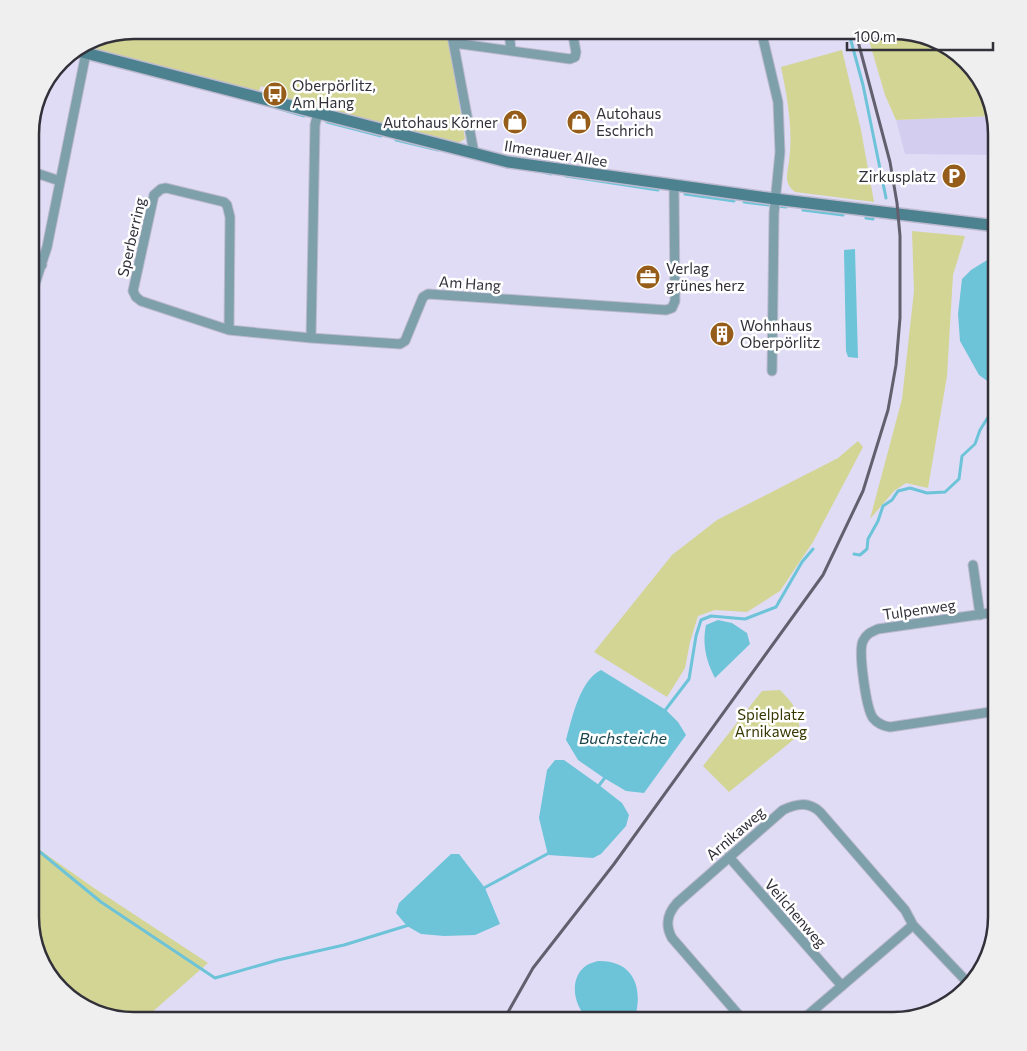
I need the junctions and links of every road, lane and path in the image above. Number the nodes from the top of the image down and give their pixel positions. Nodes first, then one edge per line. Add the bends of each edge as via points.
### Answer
1 (453, 39) edge
2 (510, 39) edge
3 (574, 39) edge
4 (763, 39) edge
5 (454, 43) junction
6 (511, 51) junction
7 (86, 54) joint
8 (318, 112) junction
9 (474, 153) junction
10 (39, 174) edge
11 (60, 181) junction
12 (674, 185) junction
13 (775, 199) junction
14 (988, 225) edge
15 (39, 264) edge
16 (42, 265) junction
17 (39, 273) edge
18 (230, 330) junction
19 (311, 338) junction
20 (772, 371) dead end
21 (973, 565) dead end
22 (988, 614) edge
23 (980, 615) junction
24 (988, 712) edge
25 (729, 858) junction
26 (913, 925) junction
27 (966, 979) edge
28 (842, 986) junction
29 (736, 1012) edge
30 (812, 1012) edge

1 - 5 street
2 - 6 street
3 - 6 street via 576,52 570,59
4 - 13 street via 778,102 780,152
5 - 6 street
5 - 9 street
7 - 8 street, Ilmenauer Allee
7 - 11 street
8 - 9 street, Ilmenauer Allee
8 - 19 street via 315,126
9 - 12 street, Ilmenauer Allee via 521,164
10 - 11 street
11 - 16 street
12 - 13 street, Ilmenauer Allee
12 - 19 street, Am Hang via 675,301 672,308 428,294 423,296 400,344
13 - 14 street, Ilmenauer Allee
13 - 20 street
15 - 16 street
16 - 17 street
18 - 18 street, Sperberring via 141,301 133,291 154,195 161,189 227,205 230,217
18 - 19 street, Sperberring
21 - 23 street
22 - 23 street, Tulpenweg
23 - 24 street, Tulpenweg via 878,629 870,632 860,650 868,709 883,726
25 - 26 street, Arnikaweg via 782,810 806,804 814,807 905,910
25 - 28 street, Veilchenweg
25 - 29 street, Arnikaweg via 671,910 667,930
26 - 27 street, Arnikaweg
26 - 28 street
28 - 30 street

